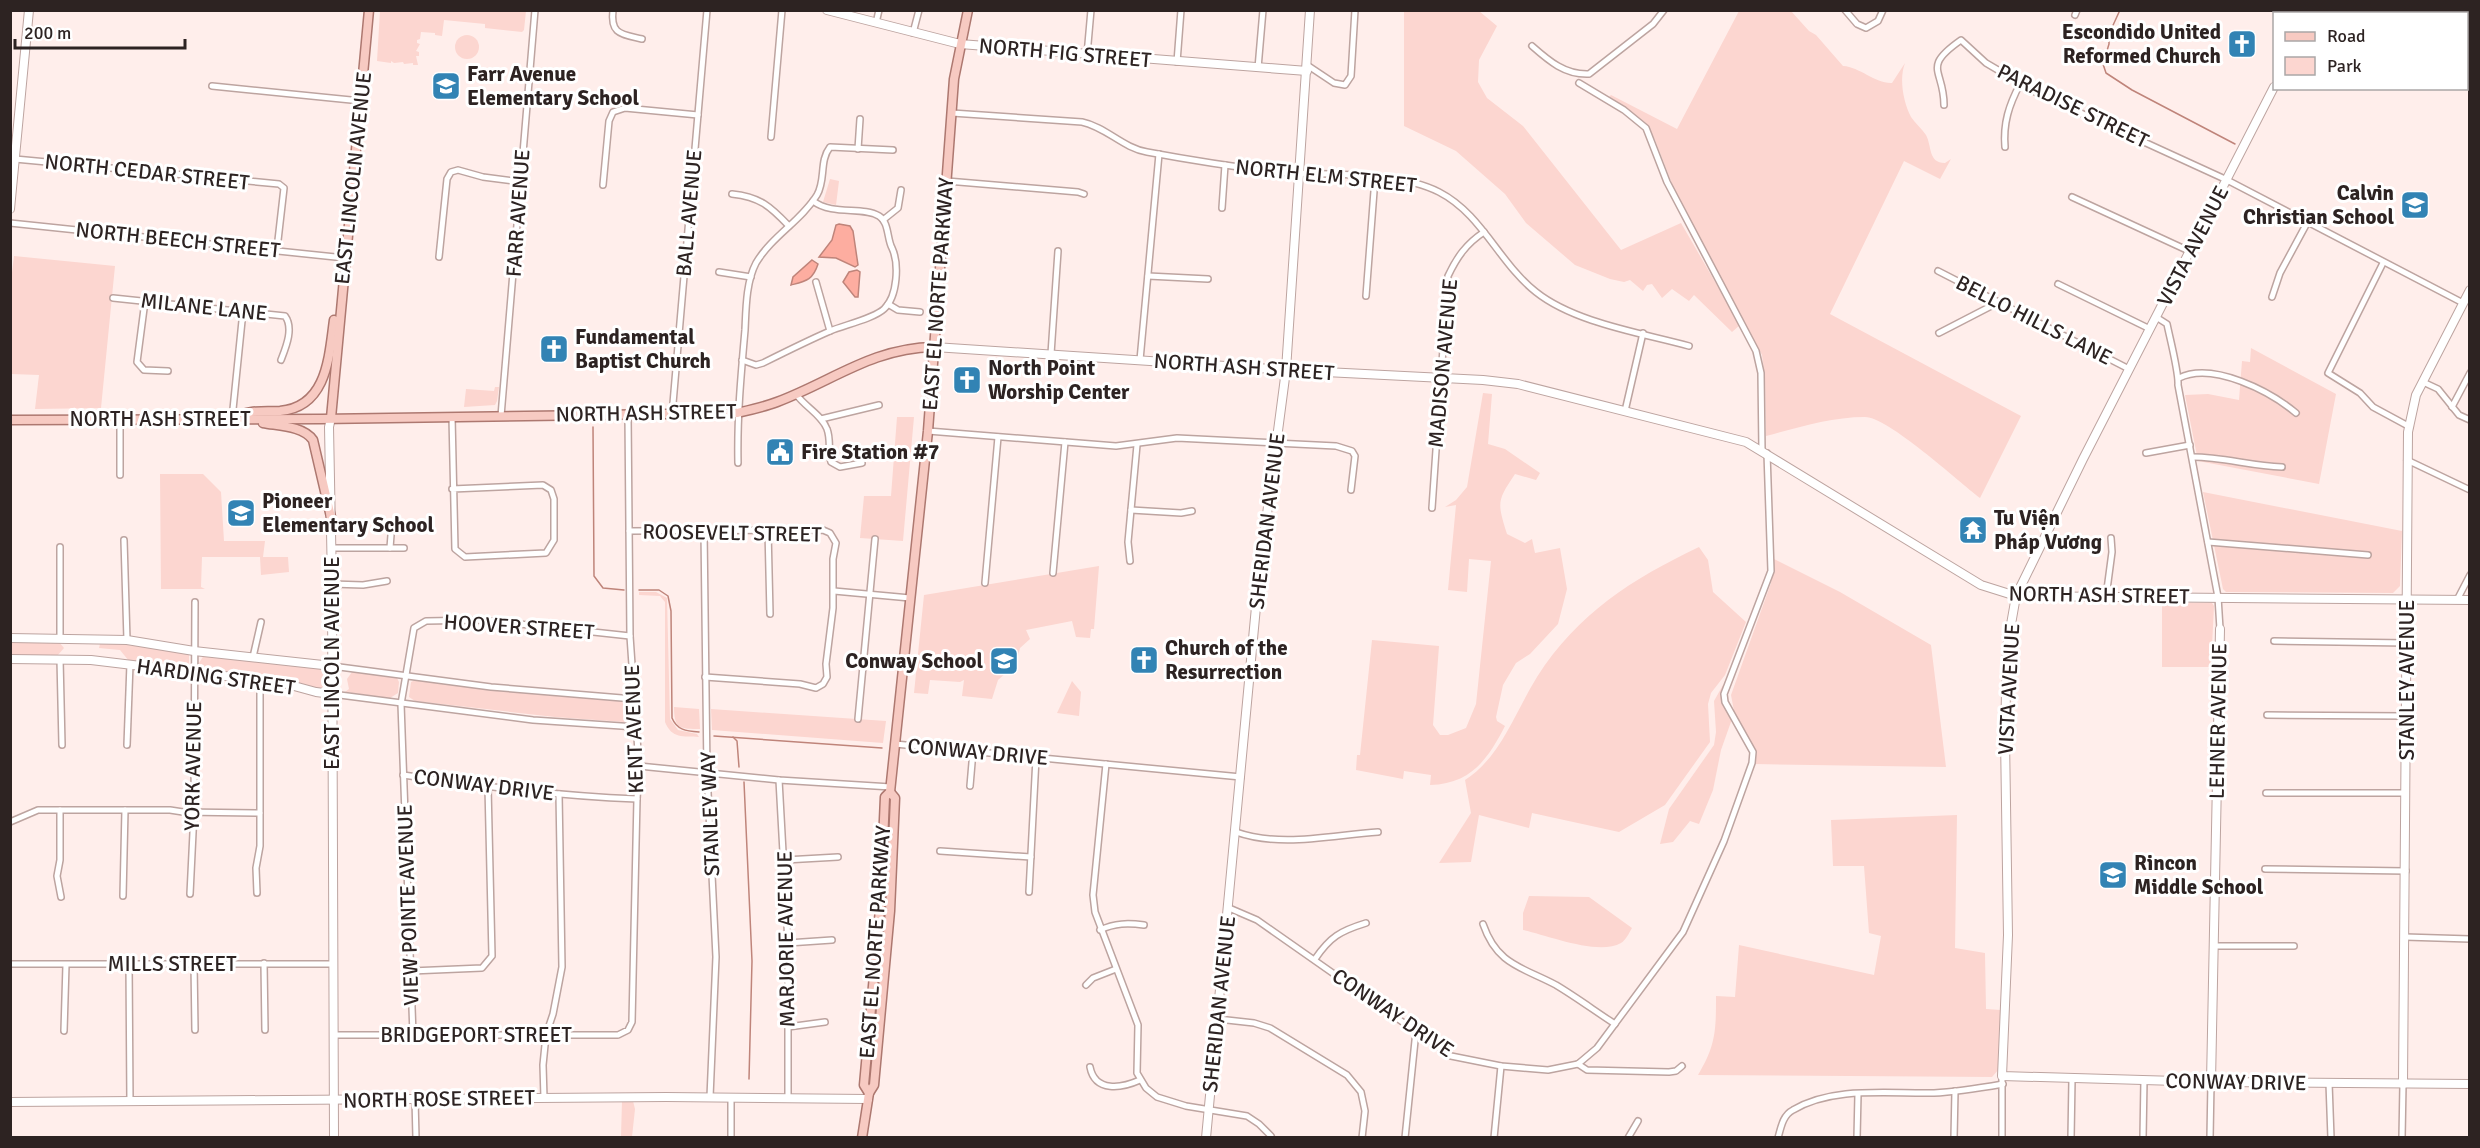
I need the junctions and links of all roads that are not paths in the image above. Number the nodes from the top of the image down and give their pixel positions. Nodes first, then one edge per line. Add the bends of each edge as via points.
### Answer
1 (29, 10) edge
2 (369, 10) edge
3 (535, 10) edge
4 (613, 10) edge
5 (707, 10) edge
6 (782, 10) edge
7 (827, 10) edge
8 (879, 10) edge
9 (919, 10) edge
10 (968, 10) edge
11 (1091, 10) edge
12 (1181, 10) edge
13 (1263, 10) edge
14 (1310, 10) edge
15 (1355, 10) edge
16 (1664, 10) edge
17 (1845, 10) edge
18 (1884, 10) edge
19 (876, 23) junction
20 (913, 33) junction
21 (642, 39) dead end
22 (960, 44) junction
23 (1532, 46) dead end
24 (1087, 55) junction
25 (1177, 62) junction
26 (1258, 68) junction
27 (1307, 68) junction
28 (1579, 83) dead end
29 (2020, 84) junction
30 (212, 86) dead end
31 (2273, 89) edge
32 (361, 101) junction
33 (1944, 105) dead end
34 (952, 113) junction
35 (698, 115) junction
36 (860, 119) dead end
37 (771, 137) dead end
38 (2005, 147) dead end
39 (858, 148) junction
40 (893, 150) dead end
41 (1159, 154) junction
42 (15, 159) junction
43 (1226, 165) junction
44 (1300, 172) junction
45 (1375, 178) junction
46 (2227, 180) junction
47 (947, 181) junction
48 (521, 182) junction
49 (603, 185) dead end
50 (901, 190) dead end
51 (732, 195) dead end
52 (1084, 195) dead end
53 (2072, 197) dead end
54 (813, 201) junction
55 (1222, 208) dead end
56 (10, 209) edge
57 (884, 220) junction
58 (10, 223) edge
59 (2307, 223) junction
60 (789, 226) junction
61 (1484, 232) junction
62 (277, 249) junction
63 (1058, 251) dead end
64 (2189, 251) junction
65 (439, 257) dead end
66 (345, 258) junction
67 (2383, 263) junction
68 (1938, 271) dead end
69 (719, 272) dead end
70 (1148, 276) junction
71 (751, 277) junction
72 (1208, 279) dead end
73 (816, 282) dead end
74 (2058, 284) dead end
75 (2469, 290) edge
76 (1366, 296) dead end
77 (2272, 297) dead end
78 (113, 298) dead end
79 (145, 301) junction
80 (1998, 302) junction
81 (2463, 303) junction
82 (888, 304) junction
83 (243, 311) junction
84 (920, 312) dead end
85 (2156, 317) junction
86 (2150, 329) junction
87 (830, 331) junction
88 (1643, 333) junction
89 (1940, 333) dead end
90 (632, 338) dead end
91 (678, 342) junction
92 (1689, 346) dead end
93 (934, 347) junction
94 (1051, 354) junction
95 (281, 360) dead end
96 (742, 360) junction
97 (1140, 360) junction
98 (2129, 369) junction
99 (1286, 370) junction
100 (168, 371) dead end
101 (2469, 373) edge
102 (1440, 378) junction
103 (2179, 378) junction
104 (2424, 382) junction
105 (796, 394) junction
106 (879, 405) dead end
107 (2452, 407) junction
108 (1625, 411) junction
109 (737, 413) junction
110 (2296, 414) dead end
111 (628, 415) junction
112 (672, 415) junction
113 (452, 416) junction
114 (501, 416) junction
115 (332, 418) junction
116 (821, 418) junction
117 (120, 419) junction
118 (232, 419) junction
119 (245, 419) junction
120 (10, 420) edge
121 (2469, 420) edge
122 (2410, 427) junction
123 (928, 431) junction
124 (998, 437) junction
125 (1065, 442) junction
126 (1276, 444) junction
127 (1137, 445) junction
128 (2190, 445) junction
129 (1764, 452) junction
130 (2146, 453) dead end
131 (2193, 457) junction
132 (2407, 460) junction
133 (738, 463) dead end
134 (862, 463) dead end
135 (2282, 466) dead end
136 (120, 475) dead end
137 (452, 489) junction
138 (1351, 490) dead end
139 (2469, 490) edge
140 (1432, 508) dead end
141 (1131, 510) junction
142 (1192, 511) dead end
143 (332, 517) junction
144 (705, 530) junction
145 (768, 530) junction
146 (629, 531) junction
147 (391, 535) dead end
148 (2111, 538) dead end
149 (875, 539) dead end
150 (124, 540) dead end
151 (2208, 542) junction
152 (60, 547) dead end
153 (332, 548) junction
154 (390, 548) junction
155 (404, 548) dead end
156 (2368, 555) dead end
157 (1130, 561) dead end
158 (1053, 573) dead end
159 (2469, 575) edge
160 (387, 581) dead end
161 (985, 583) dead end
162 (332, 584) junction
163 (834, 591) junction
164 (870, 595) junction
165 (2016, 596) junction
166 (2106, 597) junction
167 (2218, 597) junction
168 (910, 598) junction
169 (2407, 600) junction
170 (2457, 600) junction
171 (2469, 600) edge
172 (195, 602) dead end
173 (770, 614) dead end
174 (261, 622) dead end
175 (2220, 629) joint
176 (413, 633) joint
177 (630, 636) junction
178 (10, 638) edge
179 (60, 638) junction
180 (127, 640) junction
181 (2274, 641) dead end
182 (2407, 643) junction
183 (194, 651) junction
184 (253, 657) junction
185 (10, 659) edge
186 (60, 659) junction
187 (129, 664) junction
188 (332, 666) junction
189 (194, 674) junction
190 (404, 675) junction
191 (705, 677) junction
192 (260, 681) junction
193 (332, 694) junction
194 (634, 699) junction
195 (401, 704) junction
196 (2267, 715) dead end
197 (2406, 716) junction
198 (858, 719) dead end
199 (636, 728) junction
200 (895, 744) junction
201 (127, 745) dead end
202 (62, 746) dead end
203 (973, 752) junction
204 (1036, 758) junction
205 (1106, 764) junction
206 (639, 766) junction
207 (707, 772) junction
208 (403, 775) junction
209 (1241, 777) junction
210 (779, 780) junction
211 (970, 786) dead end
212 (488, 787) junction
213 (890, 790) junction
214 (2266, 793) dead end
215 (2406, 793) junction
216 (559, 794) junction
217 (637, 800) junction
218 (60, 810) junction
219 (126, 810) junction
220 (194, 812) junction
221 (260, 813) junction
222 (10, 822) edge
223 (1378, 831) dead end
224 (1236, 832) junction
225 (940, 851) dead end
226 (838, 857) dead end
227 (1031, 857) junction
228 (785, 860) junction
229 (2265, 869) dead end
230 (2406, 871) junction
231 (1029, 892) dead end
232 (257, 893) dead end
233 (190, 894) dead end
234 (123, 896) dead end
235 (61, 897) dead end
236 (1229, 908) junction
237 (1366, 923) dead end
238 (1483, 924) dead end
239 (1144, 925) dead end
240 (1100, 930) junction
241 (2405, 937) junction
242 (2469, 939) edge
243 (832, 940) dead end
244 (788, 943) junction
245 (2214, 946) junction
246 (2294, 946) dead end
247 (1314, 959) junction
248 (129, 963) junction
249 (194, 963) junction
250 (264, 963) junction
251 (10, 964) edge
252 (66, 964) junction
253 (334, 964) junction
254 (1116, 969) junction
255 (411, 971) junction
256 (1086, 985) dead end
257 (1218, 1019) junction
258 (825, 1022) dead end
259 (1615, 1024) junction
260 (788, 1027) junction
261 (195, 1030) dead end
262 (265, 1030) dead end
263 (63, 1031) dead end
264 (1416, 1031) junction
265 (334, 1035) junction
266 (413, 1035) junction
267 (546, 1035) junction
268 (618, 1035) joint
269 (1502, 1065) junction
270 (1576, 1065) junction
271 (1682, 1066) dead end
272 (1090, 1067) dead end
273 (2072, 1079) junction
274 (1140, 1080) junction
275 (2002, 1080) junction
276 (2144, 1080) junction
277 (2211, 1082) junction
278 (2329, 1083) junction
279 (2403, 1083) junction
280 (2469, 1084) edge
281 (1955, 1091) junction
282 (1858, 1094) junction
283 (868, 1096) junction
284 (710, 1097) junction
285 (544, 1098) junction
286 (731, 1098) junction
287 (788, 1098) junction
288 (415, 1099) junction
289 (334, 1101) junction
290 (10, 1102) edge
291 (130, 1102) junction
292 (1209, 1112) junction
293 (1638, 1121) dead end
294 (1271, 1136) edge
295 (334, 1137) edge
296 (416, 1137) edge
297 (732, 1137) edge
298 (862, 1137) edge
299 (1206, 1137) edge
300 (1362, 1137) edge
301 (1405, 1137) edge
302 (1494, 1137) edge
303 (1628, 1137) edge
304 (1778, 1137) edge
305 (1857, 1137) edge
306 (1954, 1137) edge
307 (2002, 1137) edge
308 (2071, 1137) edge
309 (2143, 1137) edge
310 (2210, 1137) edge
311 (2331, 1137) edge
312 (2402, 1137) edge

1 - 42 street
2 - 32 main road, EAST LINCOLN AVENUE
3 - 48 street, FARR AVENUE
4 - 21 street via 615,30
5 - 35 street, BALL AVENUE
6 - 37 street
7 - 19 street, NORTH FIG STREET
8 - 19 street
9 - 20 street
10 - 22 main road, EAST EL NORTE PARKWAY
11 - 24 street
12 - 25 street
13 - 26 street
14 - 27 street, SHERIDAN AVENUE
15 - 27 street via 1351,76 1346,85
16 - 23 street via 1653,24 1589,74 1572,73 1552,64
17 - 18 street via 1866,28 1878,21
19 - 20 street, NORTH FIG STREET
20 - 22 street, NORTH FIG STREET
22 - 24 street, NORTH FIG STREET
22 - 34 main road, EAST EL NORTE PARKWAY
24 - 25 street, NORTH FIG STREET
25 - 26 street, NORTH FIG STREET
26 - 27 street, NORTH FIG STREET
27 - 44 street, SHERIDAN AVENUE
28 - 129 street via 1646,128 1667,182 1756,351 1761,373
29 - 33 street, PARADISE STREET via 1986,63 1961,40 1937,63
29 - 38 street via 2006,114
29 - 46 street, PARADISE STREET
30 - 32 street
31 - 46 street, VISTA AVENUE
32 - 66 main road, EAST LINCOLN AVENUE
34 - 41 street, NORTH ELM STREET via 1082,122 1102,129 1120,142
34 - 47 main road, EAST EL NORTE PARKWAY
35 - 49 street via 625,108 613,112
35 - 91 street, BALL AVENUE
36 - 39 street
39 - 40 street
39 - 54 street via 830,147
41 - 43 street, NORTH ELM STREET
41 - 70 street
42 - 56 street
42 - 62 street, NORTH CEDAR STREET via 279,184 284,188
43 - 44 street, NORTH ELM STREET
43 - 55 street
44 - 45 street, NORTH ELM STREET
44 - 99 street, SHERIDAN AVENUE
45 - 61 street, NORTH ELM STREET via 1401,180 1439,192 1466,210
45 - 76 street
46 - 59 street, PARADISE STREET
46 - 64 street, VISTA AVENUE
47 - 52 street
47 - 93 main road, EAST EL NORTE PARKWAY
48 - 65 street via 462,170 451,172
48 - 114 street, FARR AVENUE
50 - 57 street via 898,208
51 - 60 street via 747,196 768,205
53 - 64 street
54 - 57 street via 822,207 874,214
54 - 60 street
57 - 82 street via 887,239 896,257 894,293
58 - 62 street, NORTH BEECH STREET
59 - 67 street, PARADISE STREET
59 - 77 street via 2280,273
60 - 71 street via 761,256
61 - 88 street, NORTH ELM STREET via 1514,271 1551,303 1578,316
61 - 102 street, MADISON AVENUE via 1457,256 1448,276
62 - 66 street, NORTH BEECH STREET
63 - 94 street
64 - 85 street, VISTA AVENUE
66 - 115 main road, EAST LINCOLN AVENUE
66 - 118 main road via 326,373 314,395 299,406 245,412
67 - 81 street, PARADISE STREET
67 - 122 street via 2328,374 2360,393 2373,407
68 - 80 street, BELLO HILLS LANE
69 - 71 street
70 - 72 street
70 - 97 street
71 - 96 street
73 - 87 street
74 - 86 street
75 - 81 street, STANLEY AVENUE
78 - 79 street, MILANE LANE
79 - 83 street, MILANE LANE
79 - 100 street via 137,362 144,369
80 - 89 street
80 - 98 street, BELLO HILLS LANE
81 - 104 street, STANLEY AVENUE
82 - 84 street via 898,310
82 - 87 street via 882,311
83 - 95 street, MILANE LANE via 285,316 289,325
83 - 118 street
85 - 86 street, VISTA AVENUE
85 - 103 street, LEHNER AVENUE via 2167,324
86 - 98 street, VISTA AVENUE
87 - 96 street via 764,363 756,365
88 - 92 street, NORTH ELM STREET
88 - 108 street
90 - 91 street
91 - 112 street, BALL AVENUE
93 - 94 street, NORTH ASH STREET
93 - 105 main road, NORTH ASH STREET via 875,357
93 - 123 main road, EAST EL NORTE PARKWAY
94 - 97 street, NORTH ASH STREET
96 - 109 street
97 - 99 street, NORTH ASH STREET
98 - 165 street, VISTA AVENUE
99 - 102 street, NORTH ASH STREET
99 - 126 street, SHERIDAN AVENUE
101 - 107 street
102 - 108 street, NORTH ASH STREET via 1518,384
102 - 140 street, MADISON AVENUE
103 - 110 street via 2210,375 2239,379 2278,398
103 - 128 street, LEHNER AVENUE
104 - 107 street via 2438,389
104 - 122 street, STANLEY AVENUE via 2416,395
105 - 109 main road, NORTH ASH STREET
105 - 116 street
106 - 116 street
107 - 121 street
108 - 129 street, NORTH ASH STREET via 1723,435
109 - 112 main road, NORTH ASH STREET
109 - 133 street
111 - 112 main road, NORTH ASH STREET
111 - 114 main road, NORTH ASH STREET
111 - 146 street, KENT AVENUE
113 - 114 main road, NORTH ASH STREET
113 - 115 main road, NORTH ASH STREET
113 - 137 street
115 - 119 main road, NORTH ASH STREET
115 - 143 street, EAST LINCOLN AVENUE
116 - 134 street via 828,430 831,462 840,466
117 - 118 main road, NORTH ASH STREET
117 - 120 main road, NORTH ASH STREET
117 - 136 street
118 - 119 main road, NORTH ASH STREET
119 - 143 main road via 309,435
122 - 132 street, STANLEY AVENUE
123 - 124 street
123 - 168 main road, EAST EL NORTE PARKWAY
124 - 125 street
124 - 161 street
125 - 127 street
125 - 158 street
126 - 127 street via 1177,438
126 - 138 street via 1352,451 1355,456
126 - 209 street, SHERIDAN AVENUE via 1259,576
127 - 141 street
128 - 130 street
128 - 131 street, LEHNER AVENUE
129 - 165 street, NORTH ASH STREET via 1981,585
129 - 259 street via 1771,571 1724,694 1753,752 1752,763 1724,841 1683,932
131 - 135 street
131 - 151 street, LEHNER AVENUE
132 - 139 street
132 - 169 street, STANLEY AVENUE
137 - 137 street via 543,484 554,499 553,545 546,553 536,555 460,555 453,547
141 - 142 street
141 - 157 street
143 - 153 street, EAST LINCOLN AVENUE
144 - 145 street, ROOSEVELT STREET
144 - 146 street, ROOSEVELT STREET
144 - 191 street, STANLEY WAY
145 - 163 street, ROOSEVELT STREET via 823,530 833,536
145 - 173 street
146 - 177 street, KENT AVENUE
147 - 154 street
148 - 166 street
149 - 164 street
150 - 180 street
151 - 156 street
151 - 167 street, LEHNER AVENUE
152 - 179 street
153 - 154 street
153 - 162 street, EAST LINCOLN AVENUE
154 - 155 street
159 - 170 street
160 - 162 street
162 - 188 street, EAST LINCOLN AVENUE
163 - 164 street
163 - 191 street via 823,684 816,688
164 - 168 street
164 - 198 street
165 - 166 street, NORTH ASH STREET
165 - 275 street, VISTA AVENUE via 2007,656 2008,935
166 - 167 street, NORTH ASH STREET
167 - 169 street, NORTH ASH STREET
167 - 175 street, LEHNER AVENUE
168 - 200 main road, EAST EL NORTE PARKWAY
169 - 170 street, NORTH ASH STREET
169 - 182 street, STANLEY AVENUE
170 - 171 street, NORTH ASH STREET
172 - 183 street, YORK AVENUE
174 - 184 street
175 - 245 street, LEHNER AVENUE
176 - 177 street, HOOVER STREET via 420,622 482,620
176 - 190 street, VIEW POINTE AVENUE
177 - 194 street, KENT AVENUE
178 - 179 street, HARDING STREET
179 - 180 street, HARDING STREET
180 - 183 street, HARDING STREET
181 - 182 street
182 - 197 street, STANLEY AVENUE
183 - 184 street, HARDING STREET
183 - 189 street, YORK AVENUE
184 - 188 street, HARDING STREET
185 - 186 street, HARDING STREET
186 - 187 street, HARDING STREET
186 - 202 street
187 - 189 street, HARDING STREET
187 - 201 street
188 - 190 street, HARDING STREET
188 - 193 street, EAST LINCOLN AVENUE
189 - 192 street, HARDING STREET
189 - 220 street, YORK AVENUE
190 - 194 street, HARDING STREET
190 - 195 street, VIEW POINTE AVENUE
191 - 207 street, STANLEY WAY
192 - 193 street, HARDING STREET
192 - 221 street
193 - 195 street, HARDING STREET
193 - 253 street, EAST LINCOLN AVENUE
194 - 199 street, KENT AVENUE
195 - 199 street, HARDING STREET
195 - 208 street, VIEW POINTE AVENUE
196 - 197 street
197 - 215 street, STANLEY AVENUE
199 - 206 street, KENT AVENUE
200 - 203 street, CONWAY DRIVE
200 - 213 main road, EAST EL NORTE PARKWAY
203 - 204 street, CONWAY DRIVE
203 - 211 street
204 - 205 street, CONWAY DRIVE
204 - 227 street
205 - 209 street, CONWAY DRIVE
205 - 240 street via 1093,895
206 - 207 street
206 - 217 street, KENT AVENUE
207 - 210 street
207 - 284 street, STANLEY WAY via 716,957
208 - 212 street, CONWAY DRIVE
208 - 255 street, VIEW POINTE AVENUE
209 - 224 street, SHERIDAN AVENUE
210 - 213 street
210 - 228 street, MARJORIE AVENUE
212 - 216 street, CONWAY DRIVE
212 - 255 street via 492,956 482,968
213 - 283 main road, EAST EL NORTE PARKWAY via 895,798 890,911 874,1085
214 - 215 street
215 - 230 street, STANLEY AVENUE
216 - 217 street, CONWAY DRIVE
216 - 267 street via 562,967
217 - 268 street, KENT AVENUE via 633,1022
218 - 219 street
218 - 222 street via 38,810
218 - 235 street via 57,876
219 - 220 street
219 - 234 street
220 - 221 street
220 - 233 street, YORK AVENUE
221 - 232 street
223 - 224 street via 1291,840
224 - 236 street, SHERIDAN AVENUE
225 - 227 street
226 - 228 street
227 - 231 street
228 - 244 street, MARJORIE AVENUE
229 - 230 street
230 - 241 street, STANLEY AVENUE
236 - 247 street, CONWAY DRIVE via 1257,920
236 - 257 street, SHERIDAN AVENUE
237 - 247 street via 1335,935
238 - 259 street via 1488,939 1511,964 1555,985
239 - 240 street via 1125,923
240 - 254 street
241 - 242 street
241 - 279 street, STANLEY AVENUE
243 - 244 street
244 - 260 street, MARJORIE AVENUE
245 - 246 street
245 - 277 street, LEHNER AVENUE
247 - 264 street, CONWAY DRIVE
248 - 249 street, MILLS STREET
248 - 252 street, MILLS STREET
248 - 291 street
249 - 250 street, MILLS STREET
249 - 261 street
250 - 253 street, MILLS STREET
250 - 262 street
251 - 252 street, MILLS STREET
252 - 263 street
253 - 265 street, EAST LINCOLN AVENUE
254 - 256 street
254 - 274 street via 1138,1025
255 - 266 street, VIEW POINTE AVENUE
257 - 292 street, SHERIDAN AVENUE
257 - 300 street via 1270,1028 1347,1075 1361,1092 1365,1111
258 - 260 street
259 - 270 street via 1597,1048
260 - 287 street, MARJORIE AVENUE
264 - 269 street, CONWAY DRIVE via 1451,1056
264 - 301 street
265 - 266 street, BRIDGEPORT STREET
265 - 289 street, EAST LINCOLN AVENUE
266 - 267 street, BRIDGEPORT STREET
267 - 268 street, BRIDGEPORT STREET
267 - 285 street
269 - 270 street, CONWAY DRIVE via 1548,1070
269 - 302 street
270 - 271 street, CONWAY DRIVE via 1587,1070 1669,1072
272 - 274 street via 1101,1084 1116,1087
273 - 275 street, CONWAY DRIVE
273 - 276 street, CONWAY DRIVE
273 - 308 street
274 - 292 street via 1157,1097
275 - 281 street
275 - 307 street, VISTA AVENUE
276 - 277 street, CONWAY DRIVE
276 - 309 street
277 - 278 street, CONWAY DRIVE
277 - 310 street, LEHNER AVENUE
278 - 279 street, CONWAY DRIVE
278 - 311 street
279 - 280 street, CONWAY DRIVE
279 - 312 street
281 - 282 street
281 - 306 street
282 - 304 street via 1818,1100 1792,1110
282 - 305 street
283 - 287 street, NORTH ROSE STREET
283 - 298 main road, EAST EL NORTE PARKWAY
284 - 285 street, NORTH ROSE STREET
284 - 286 street, NORTH ROSE STREET
285 - 288 street, NORTH ROSE STREET
286 - 287 street, NORTH ROSE STREET
286 - 297 street
288 - 289 street, NORTH ROSE STREET
288 - 296 street
289 - 291 street, NORTH ROSE STREET
289 - 295 street, EAST LINCOLN AVENUE
290 - 291 street, NORTH ROSE STREET
292 - 294 street via 1246,1116
292 - 299 street, SHERIDAN AVENUE
293 - 303 street

